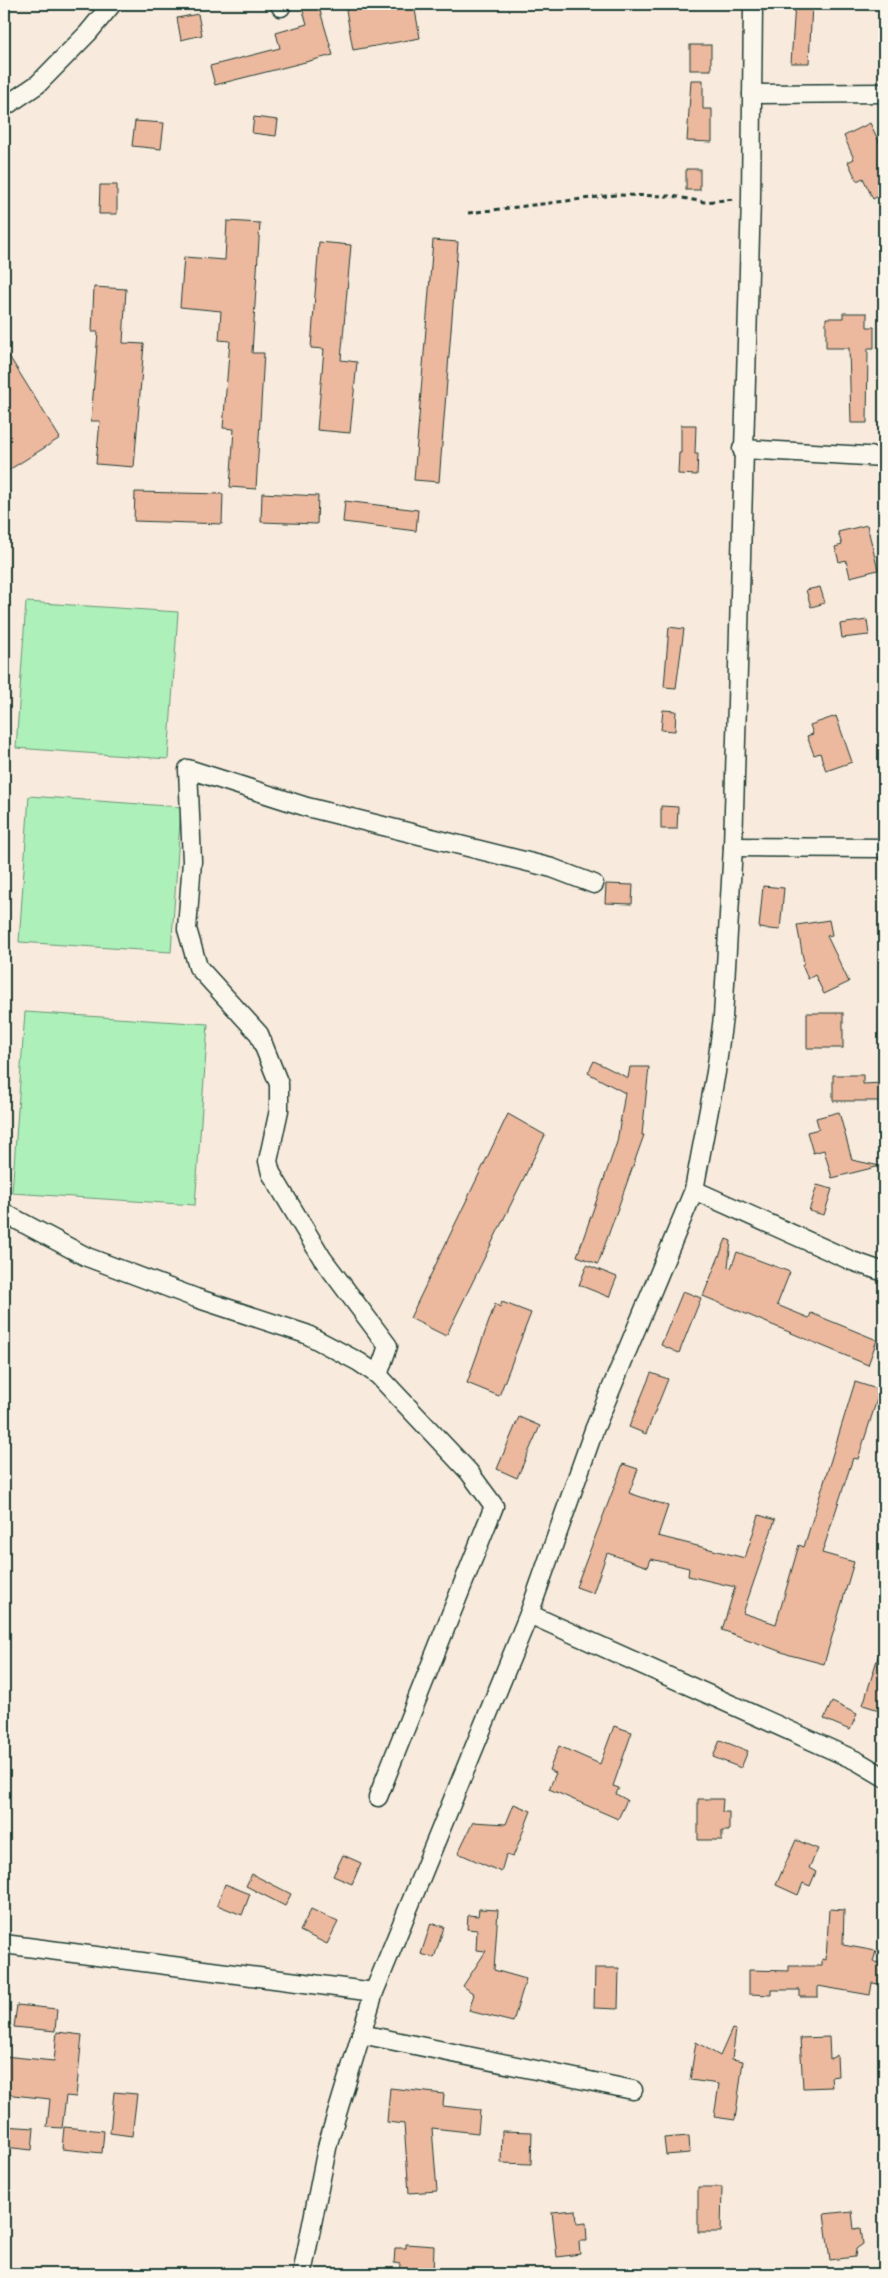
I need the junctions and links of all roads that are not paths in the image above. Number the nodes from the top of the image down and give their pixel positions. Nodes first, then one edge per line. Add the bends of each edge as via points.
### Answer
1 (112, 4) edge
2 (753, 4) edge
3 (884, 93) edge
4 (752, 94) junction
5 (4, 107) edge
6 (742, 449) junction
7 (884, 457) edge
8 (733, 847) junction
9 (884, 848) edge
10 (594, 884) dead end
11 (694, 1190) junction
12 (4, 1213) edge
13 (884, 1272) edge
14 (378, 1375) junction
15 (529, 1614) junction
16 (884, 1778) edge
17 (378, 1796) dead end
18 (4, 1944) edge
19 (374, 1992) junction
20 (362, 2034) junction
21 (634, 2090) dead end
22 (302, 2274) edge

1 - 5 street via 38,84
2 - 4 street
3 - 4 street
4 - 6 street
6 - 7 street
6 - 8 street
8 - 9 street
8 - 11 street via 723,1017
10 - 14 street via 552,868 306,807 188,769 192,862 187,929 198,967 259,1034 279,1084 280,1110 268,1161 271,1173 322,1258 388,1346
11 - 13 street via 852,1261
11 - 15 street via 594,1430
12 - 14 street via 87,1257 196,1298 306,1334
14 - 17 street via 469,1472 494,1506
15 - 16 street via 857,1761
15 - 19 street
18 - 19 street
19 - 20 street
20 - 21 street
20 - 22 street via 328,2143

